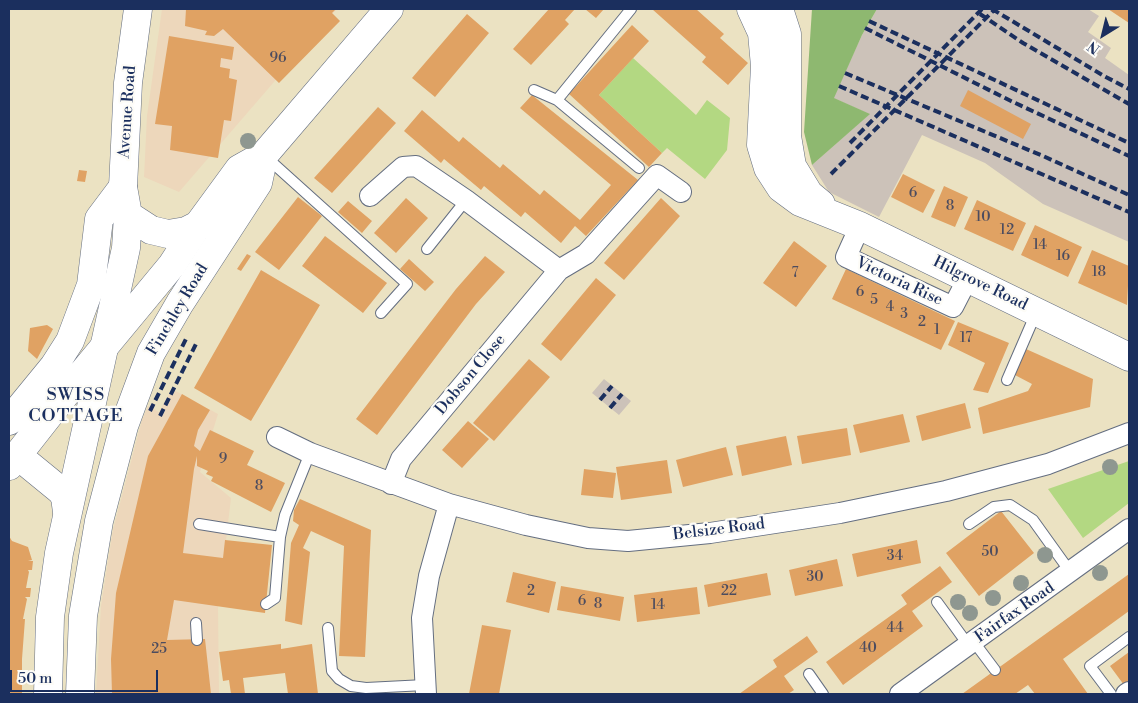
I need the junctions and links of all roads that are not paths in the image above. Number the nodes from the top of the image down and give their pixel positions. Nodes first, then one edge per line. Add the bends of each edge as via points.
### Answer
1 (138, 9) edge
2 (389, 9) edge
3 (631, 9) edge
4 (751, 9) edge
5 (779, 9) edge
6 (534, 90) dead end
7 (557, 100) junction
8 (264, 155) junction
9 (639, 168) dead end
10 (123, 187) junction
11 (681, 192) dead end
12 (370, 196) dead end
13 (466, 200) junction
14 (830, 212) junction
15 (128, 215) junction
16 (198, 225) junction
17 (427, 249) dead end
18 (559, 270) junction
19 (1037, 312) junction
20 (381, 313) dead end
21 (106, 345) junction
22 (1129, 357) edge
23 (1007, 380) dead end
24 (9, 421) edge
25 (1129, 434) edge
26 (276, 437) dead end
27 (310, 454) junction
28 (13, 460) edge
29 (391, 484) junction
30 (449, 504) junction
31 (67, 512) junction
32 (199, 524) dead end
33 (969, 524) dead end
34 (1129, 529) edge
35 (280, 537) junction
36 (1071, 573) junction
37 (937, 602) dead end
38 (266, 604) dead end
39 (196, 623) dead end
40 (328, 628) dead end
41 (1129, 637) edge
42 (197, 640) dead end
43 (971, 644) junction
44 (995, 670) dead end
45 (809, 674) dead end
46 (425, 689) edge
47 (365, 691) edge
48 (1129, 692) edge
49 (48, 694) edge
50 (80, 694) edge
51 (823, 694) edge
52 (900, 694) edge
53 (1111, 694) edge
54 (1126, 694) edge

1 - 10 main road, Avenue Road via 128,83
2 - 8 main road, Finchley Road
3 - 7 lane
4 - 14 main road, Hilgrove Road via 763,42 762,146 768,168 781,188 800,202
5 - 14 main road, Hilgrove Road via 787,34 787,136 792,166 808,194
6 - 7 lane
7 - 9 lane
8 - 16 main road via 240,169
8 - 20 lane via 407,284
8 - 50 main road, Finchley Road via 258,183 159,338 140,378 99,520 80,652
10 - 15 main road, Avenue Road
10 - 24 main road via 99,219 90,286 70,341
11 - 18 street, Dobson Close via 657,176 586,254
12 - 13 street via 398,171 410,165 424,170
13 - 17 lane
13 - 18 street
14 - 19 main road, Hilgrove Road
15 - 16 main road via 142,226 163,233 176,234
15 - 21 main road via 122,274
16 - 21 main road via 172,265
18 - 29 street, Dobson Close via 401,459
19 - 22 main road, Hilgrove Road
19 - 23 lane
21 - 28 main road
21 - 31 main road
24 - 28 main road via 16,428 20,441
25 - 30 street, Belsize Road via 1048,464 946,491 840,513 710,533 628,540 588,538
26 - 27 street, Belsize Road
27 - 29 street, Belsize Road
27 - 35 lane via 284,515
28 - 31 main road via 61,491
29 - 30 street, Belsize Road
30 - 46 street via 428,576 422,618
31 - 49 main road via 50,617
32 - 35 lane
33 - 36 lane via 994,507 1010,505 1033,520
34 - 36 street, Fairfax Road
35 - 38 lane via 275,598
36 - 43 street, Fairfax Road
37 - 43 lane
39 - 42 lane
40 - 47 lane via 332,671 338,679
41 - 53 lane via 1090,666
43 - 44 lane
43 - 52 street, Fairfax Road
45 - 51 lane
46 - 47 lane
48 - 54 street

